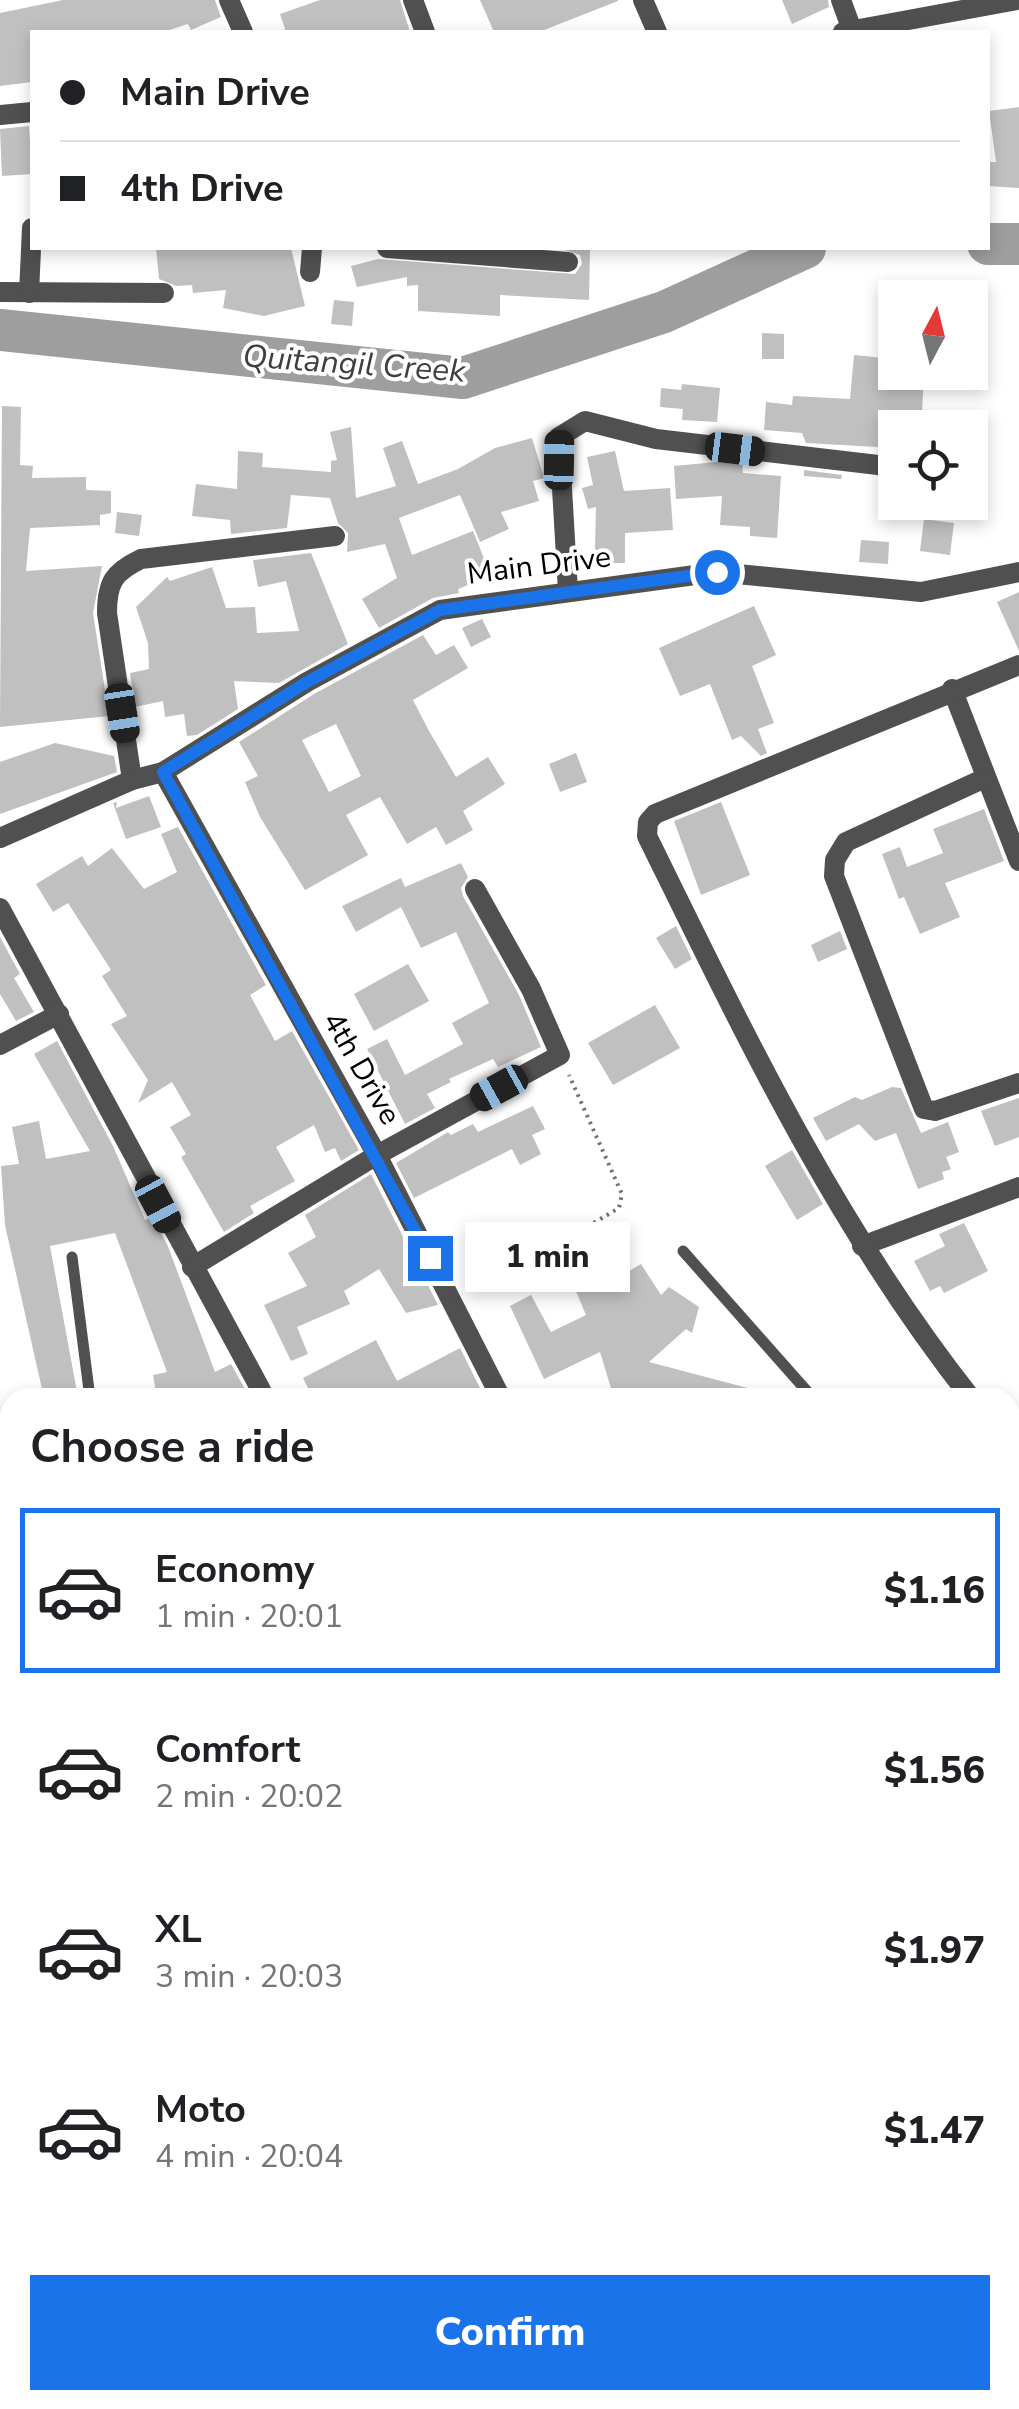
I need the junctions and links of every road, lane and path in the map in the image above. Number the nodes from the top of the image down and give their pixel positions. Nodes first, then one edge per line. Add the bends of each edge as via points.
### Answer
1 (229, 0) edge
2 (413, 0) edge
3 (644, 0) edge
4 (841, 0) edge
5 (1017, 0) edge
6 (242, 30) edge
7 (424, 30) edge
8 (656, 30) edge
9 (848, 30) edge
10 (853, 30) edge
11 (30, 112) edge
12 (0, 115) edge
13 (31, 250) edge
14 (312, 250) edge
15 (414, 250) edge
16 (568, 262) dead end
17 (310, 272) dead end
18 (0, 292) edge
19 (29, 292) junction
20 (164, 293) dead end
21 (878, 465) edge
22 (336, 536) dead end
23 (1019, 572) edge
24 (568, 591) junction
25 (1019, 665) edge
26 (952, 689) junction
27 (163, 772) junction
28 (985, 778) junction
29 (132, 780) junction
30 (0, 838) edge
31 (1019, 862) edge
32 (475, 889) dead end
33 (0, 908) edge
34 (58, 1014) junction
35 (0, 1044) edge
36 (560, 1055) junction
37 (1019, 1082) edge
38 (377, 1155) junction
39 (1019, 1187) edge
40 (862, 1246) junction
41 (683, 1251) dead end
42 (72, 1257) dead end
43 (192, 1267) junction
44 (448, 1292) junction
45 (89, 1388) edge
46 (260, 1388) edge
47 (496, 1388) edge
48 (803, 1388) edge
49 (964, 1388) edge

1 - 6 street
2 - 7 street
3 - 8 street
4 - 9 street
5 - 10 street
11 - 12 street
13 - 19 street
14 - 17 street
15 - 16 street
18 - 19 street
19 - 20 street
21 - 24 street via 656,440 585,421 559,437
22 - 29 street via 141,558 118,570 107,588 107,612
23 - 24 street, Main Drive via 922,592 717,572
24 - 27 street, Main Drive via 440,610
25 - 26 street
26 - 28 street
26 - 40 street via 648,822 646,836 778,1103
27 - 29 street, Main Drive
27 - 38 street, 4th Drive
28 - 31 street
28 - 37 street via 846,842 834,876 924,1108 935,1111
29 - 30 street, Main Drive
32 - 36 street
33 - 34 street
34 - 35 street
34 - 43 street
36 - 38 street
36 - 44 path via 622,1194 619,1208 535,1257
38 - 43 street
38 - 44 street, 4th Drive
39 - 40 street
40 - 49 street
41 - 48 lane
42 - 45 lane
43 - 46 street
44 - 47 street, 4th Drive

